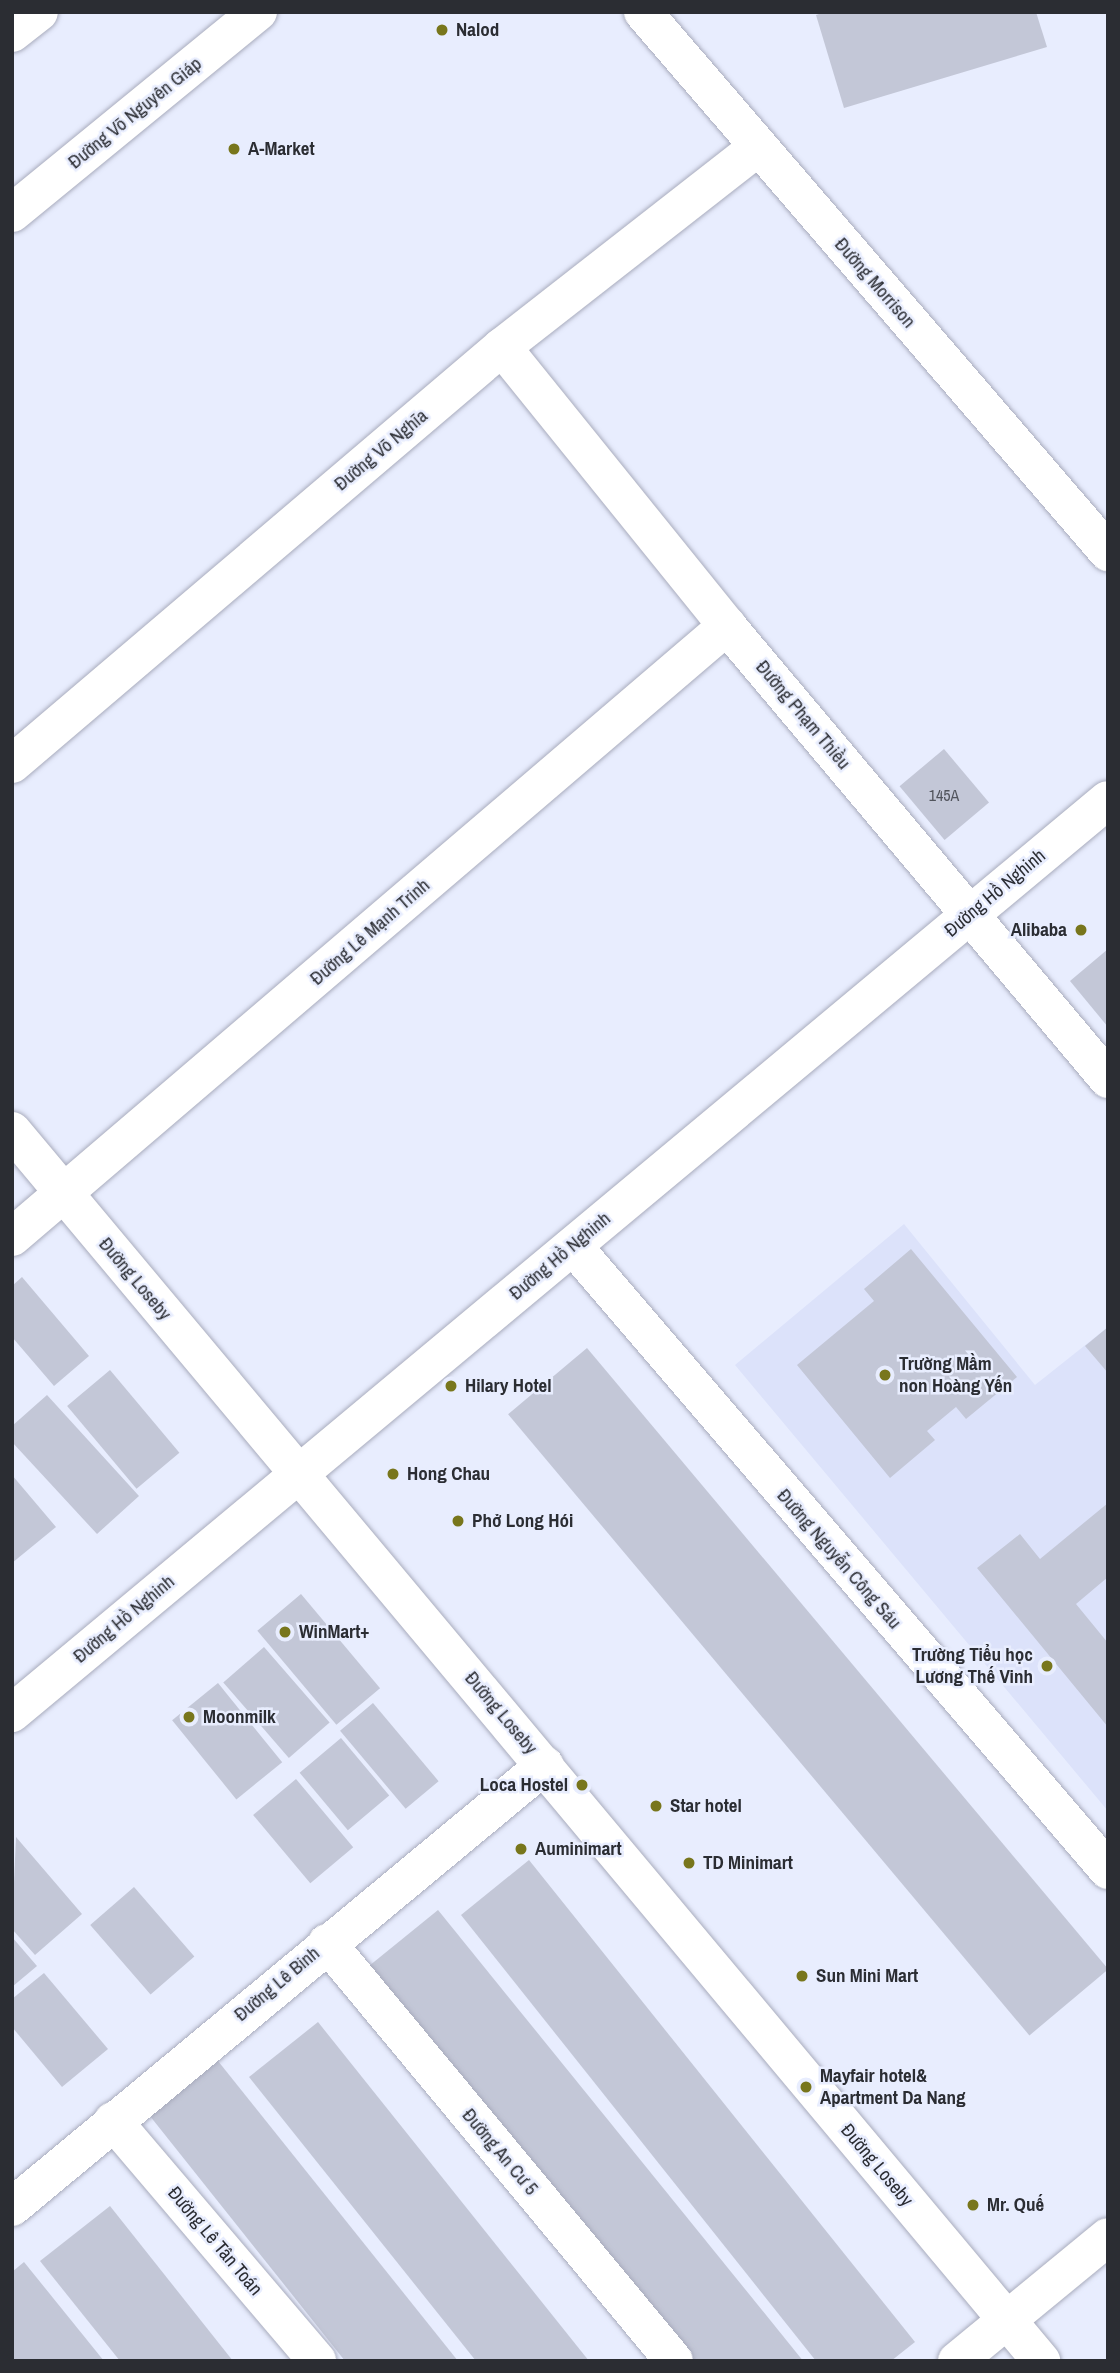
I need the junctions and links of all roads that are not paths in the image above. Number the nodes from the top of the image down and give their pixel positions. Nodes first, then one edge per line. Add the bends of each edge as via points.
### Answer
1 (39, 12) edge
2 (258, 12) edge
3 (643, 12) edge
4 (12, 33) edge
5 (758, 147) junction
6 (12, 214) edge
7 (502, 348) junction
8 (1108, 552) edge
9 (727, 626) junction
10 (12, 764) edge
11 (1108, 800) edge
12 (970, 914) junction
13 (1108, 1079) edge
14 (12, 1131) edge
15 (64, 1194) junction
16 (12, 1237) edge
17 (573, 1246) junction
18 (297, 1472) junction
19 (12, 1713) edge
20 (545, 1765) junction
21 (1108, 1870) edge
22 (327, 1942) junction
23 (113, 2121) junction
24 (12, 2207) edge
25 (1108, 2237) edge
26 (1006, 2320) junction
27 (317, 2361) edge
28 (674, 2361) edge
29 (957, 2361) edge
30 (1041, 2361) edge

1 - 4 street
2 - 6 street, Đường Võ Nguyên Giáp
3 - 5 street, Đường Morrison
5 - 7 street, Đường Võ Nghĩa
5 - 8 street, Đường Morrison
7 - 9 street, Đường Phạm Thiều
7 - 10 street, Đường Võ Nghĩa
9 - 12 street, Đường Phạm Thiều
9 - 15 street, Đường Lê Mạnh Trinh
11 - 12 street, Đường Hồ Nghinh
12 - 13 street, Đường Phạm Thiều
12 - 17 street, Đường Hồ Nghinh
14 - 15 street, Đường Loseby
15 - 16 street, Đường Lê Mạnh Trinh
15 - 18 street, Đường Loseby
17 - 18 street, Đường Hồ Nghinh
17 - 21 street, Đường Nguyễn Công Sáu
18 - 19 street, Đường Hồ Nghinh
18 - 20 street, Đường Loseby
20 - 22 street, Đường Lê Binh
20 - 26 street, Đường Loseby
22 - 23 street, Đường Lê Binh
22 - 28 street, Đường An Cư 5
23 - 24 street, Đường Lê Binh
23 - 27 street, Đường Lê Tân Toán
25 - 26 street
26 - 29 street
26 - 30 street, Đường Loseby

